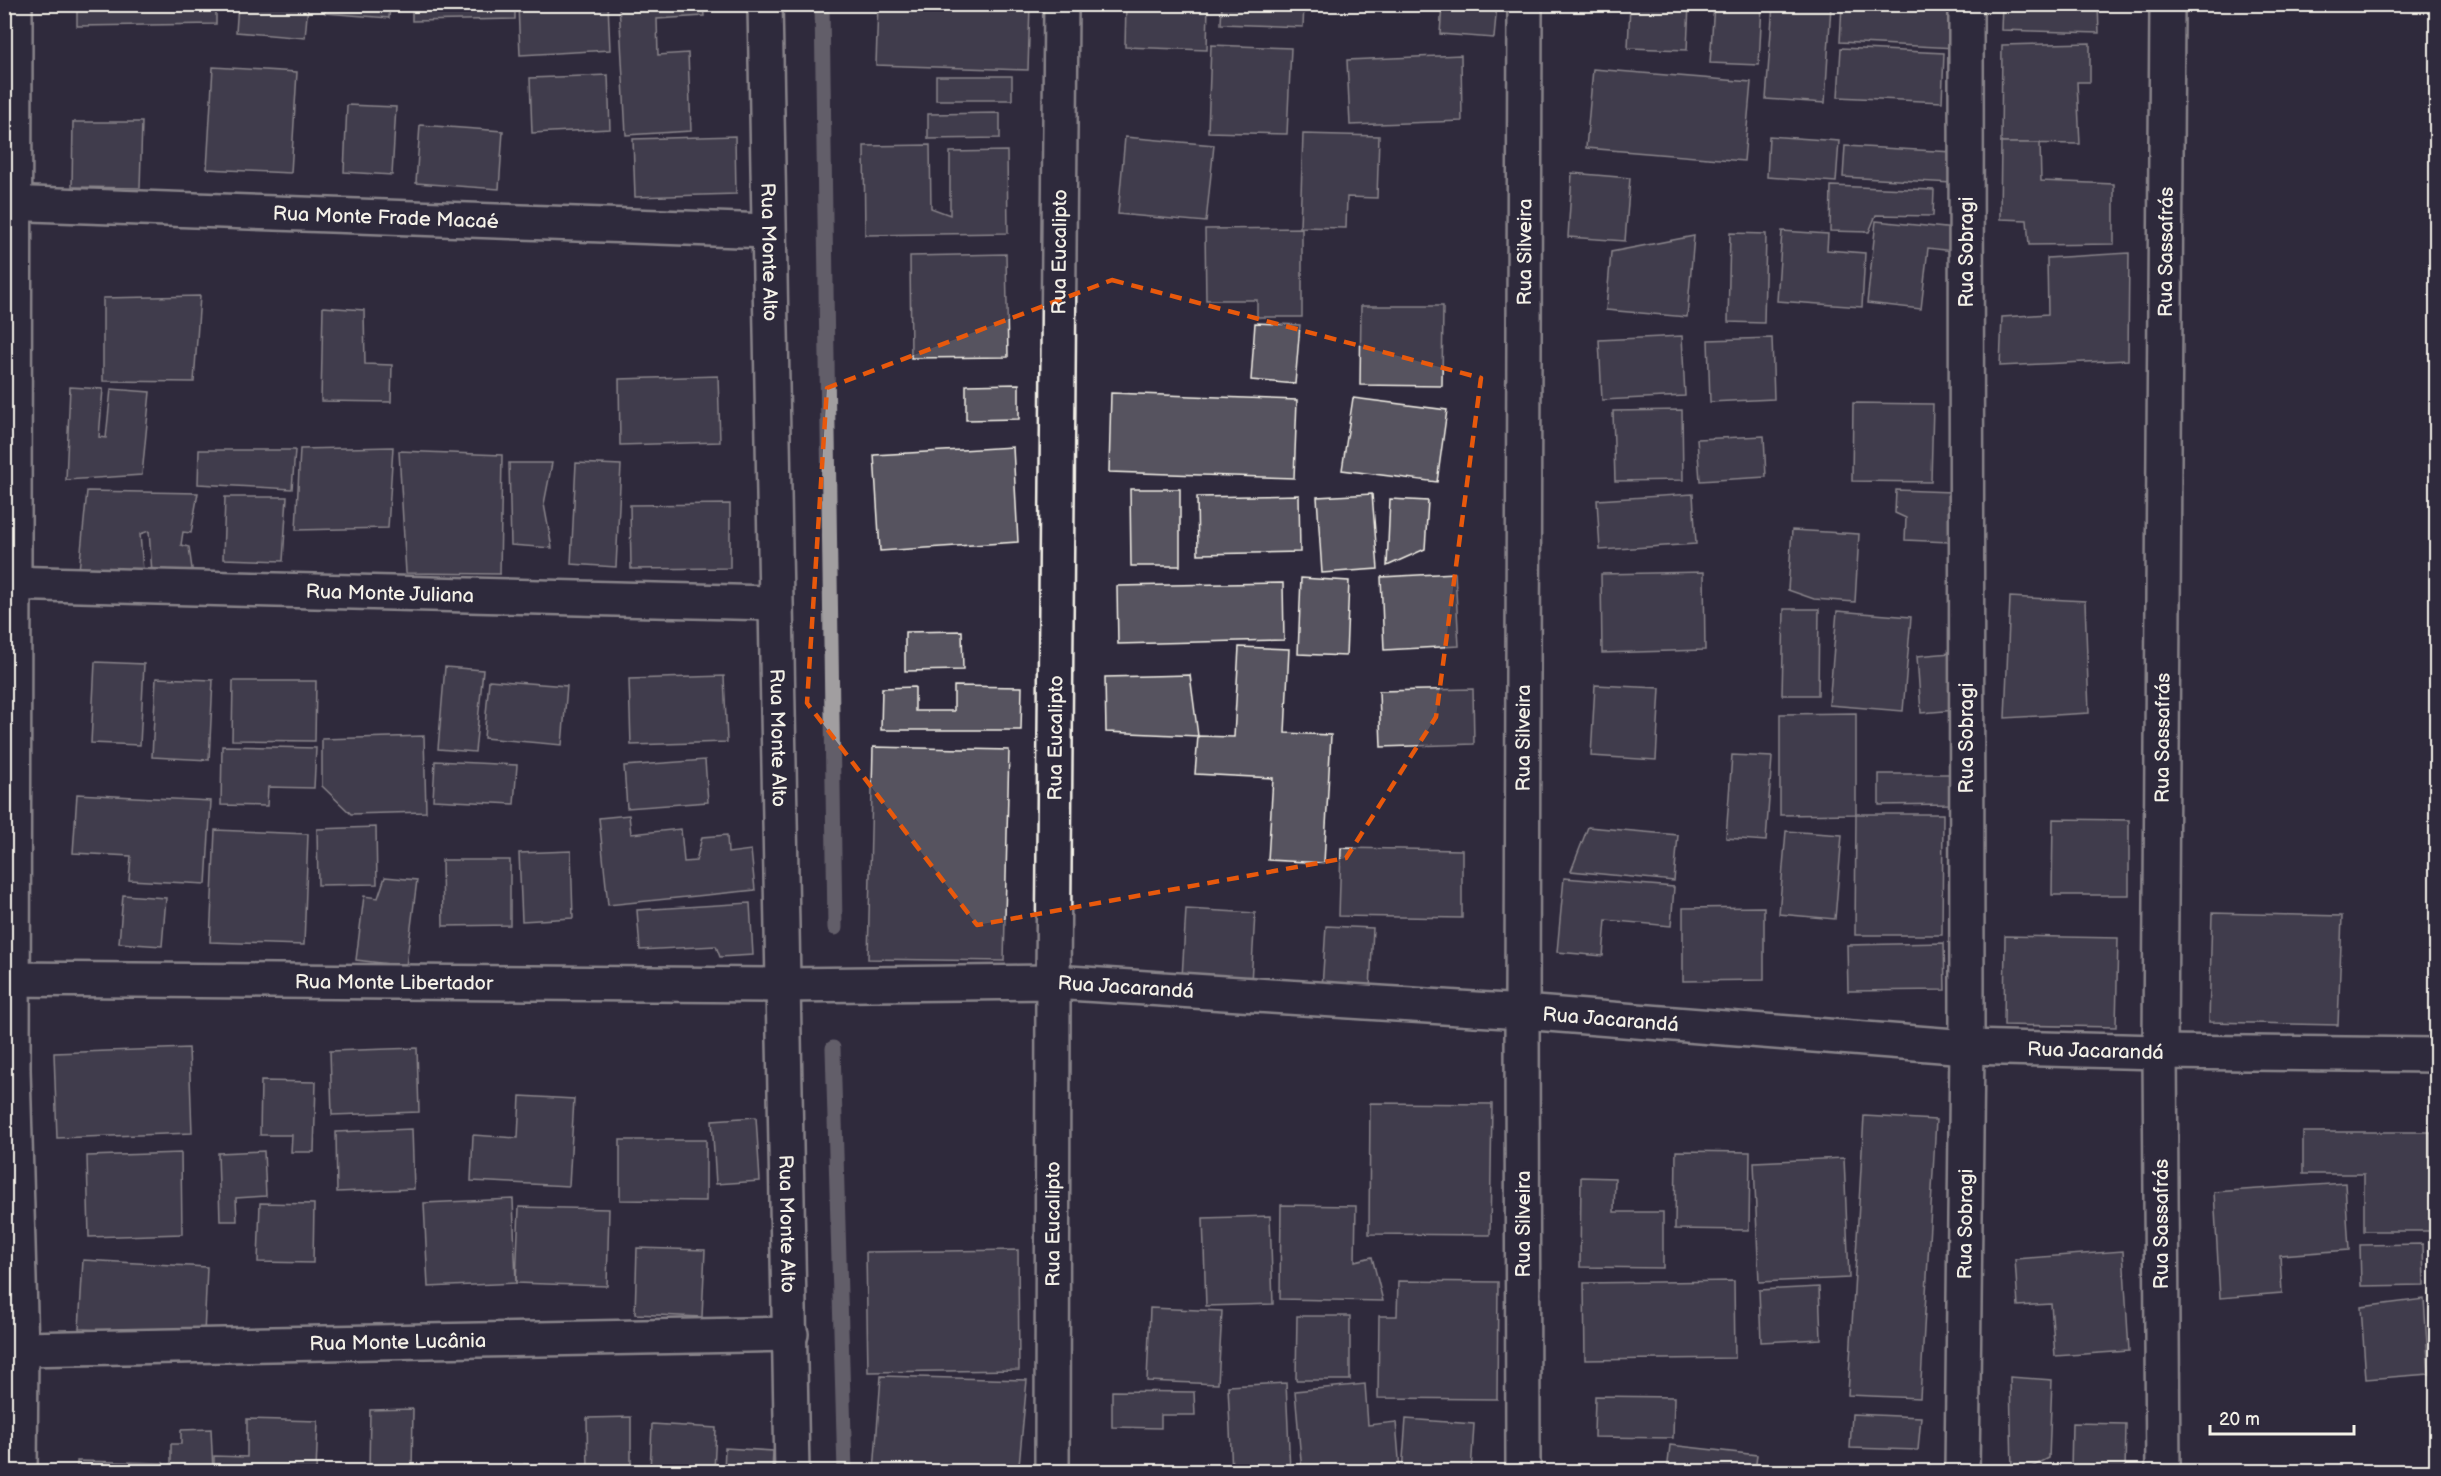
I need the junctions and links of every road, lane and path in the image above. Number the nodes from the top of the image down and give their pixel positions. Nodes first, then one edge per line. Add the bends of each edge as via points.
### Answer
1 (15, 4) edge
2 (765, 4) edge
3 (1061, 4) edge
4 (1525, 4) edge
5 (1966, 4) edge
6 (2167, 4) edge
7 (10, 204) edge
8 (768, 231) junction
9 (9, 583) edge
10 (774, 603) junction
11 (9, 980) edge
12 (1053, 982) junction
13 (784, 985) junction
14 (1522, 1012) junction
15 (1967, 1047) junction
16 (2160, 1052) junction
17 (2436, 1055) edge
18 (791, 1334) junction
19 (13, 1348) edge
20 (20, 1472) edge
21 (792, 1472) edge
22 (1053, 1472) edge
23 (1523, 1472) edge
24 (1962, 1472) edge
25 (2163, 1472) edge

1 - 7 street
2 - 8 street, Rua Monte Alto
3 - 12 street, Rua Eucalipto
4 - 14 street, Rua Silveira
5 - 15 street, Rua Sobragi
6 - 16 street, Rua Sassafrás
7 - 8 street, Rua Monte Frade Macaé
7 - 9 street
8 - 10 street, Rua Monte Alto
9 - 10 street, Rua Monte Juliana
9 - 11 street
10 - 13 street, Rua Monte Alto
11 - 13 street, Rua Monte Libertador
11 - 19 street via 13,1070
12 - 13 street, Rua Jacarandá
12 - 14 street, Rua Jacarandá
12 - 22 street, Rua Eucalipto
13 - 18 street, Rua Monte Alto
14 - 15 street, Rua Jacarandá
14 - 23 street, Rua Silveira
15 - 16 street, Rua Jacarandá
15 - 24 street, Rua Sobragi
16 - 17 street, Rua Jacarandá
16 - 25 street, Rua Sassafrás
18 - 19 street, Rua Monte Lucânia
18 - 21 street, Rua Monte Alto
19 - 20 street

